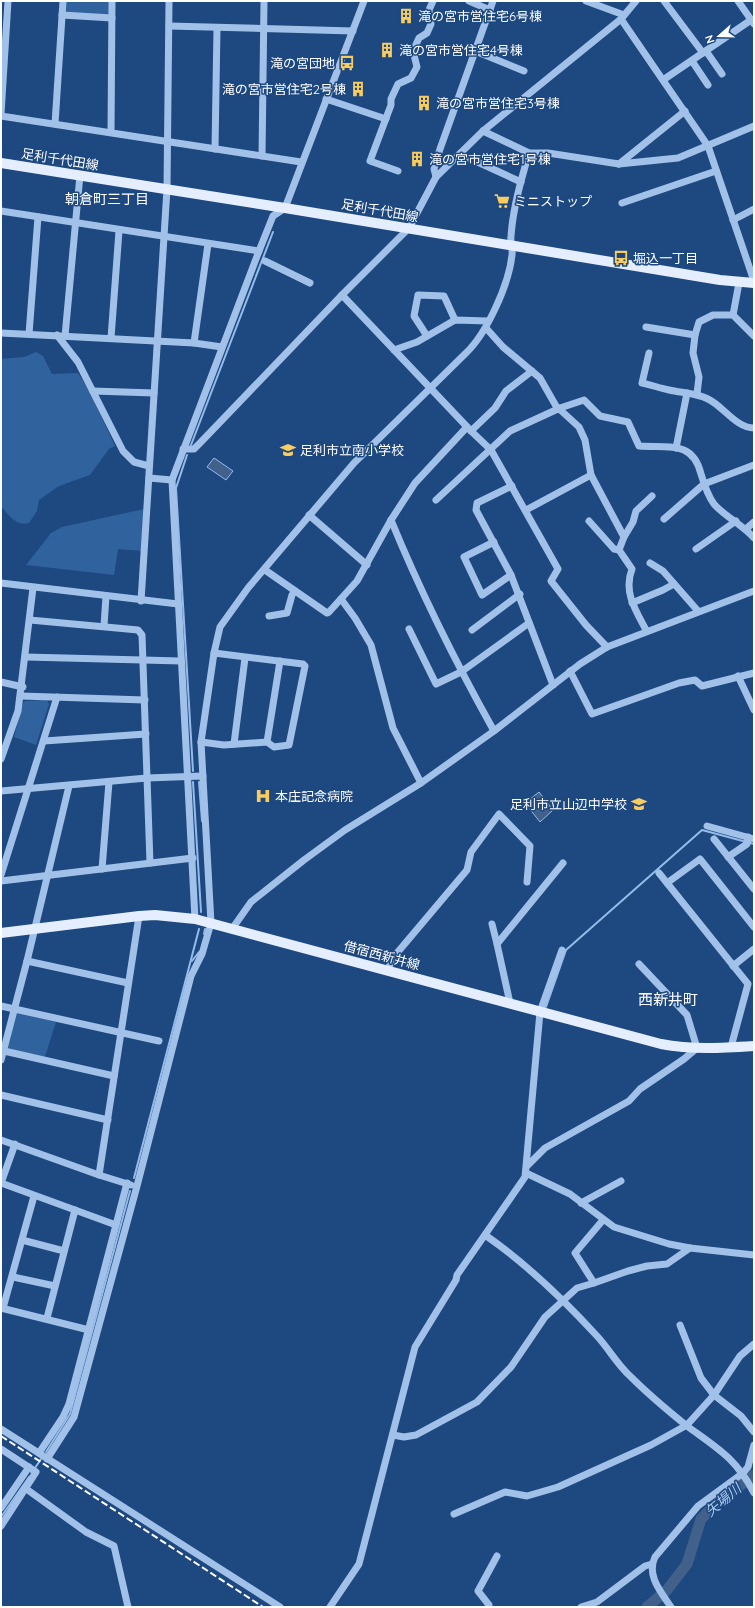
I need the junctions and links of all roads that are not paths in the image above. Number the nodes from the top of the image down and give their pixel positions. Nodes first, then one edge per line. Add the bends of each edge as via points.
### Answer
1 (8, 1) edge
2 (63, 1) edge
3 (112, 1) edge
4 (169, 1) edge
5 (264, 1) edge
6 (364, 1) edge
7 (433, 1) edge
8 (469, 1) edge
9 (493, 1) edge
10 (636, 1) edge
11 (664, 1) edge
12 (738, 1) edge
13 (588, 2) edge
14 (490, 10) junction
15 (62, 15) junction
16 (622, 17) junction
17 (112, 18) junction
18 (753, 22) edge
19 (169, 26) junction
20 (217, 28) junction
21 (264, 29) junction
22 (352, 31) junction
23 (475, 51) junction
24 (704, 52) junction
25 (692, 61) junction
26 (524, 71) dead end
27 (722, 74) dead end
28 (663, 80) junction
29 (708, 85) dead end
30 (326, 100) junction
31 (685, 111) junction
32 (1, 115) edge
33 (386, 119) junction
34 (55, 124) junction
35 (754, 126) edge
36 (483, 131) junction
37 (111, 132) junction
38 (168, 143) junction
39 (708, 146) junction
40 (215, 149) junction
41 (529, 153) junction
42 (460, 154) junction
43 (262, 156) junction
44 (302, 162) junction
45 (1, 163) edge
46 (619, 164) junction
47 (716, 170) junction
48 (398, 171) dead end
49 (80, 175) junction
50 (436, 177) junction
51 (521, 182) junction
52 (168, 189) junction
53 (622, 203) dead end
54 (285, 208) junction
55 (754, 209) edge
56 (1, 211) edge
57 (38, 217) junction
58 (733, 220) junction
59 (75, 223) junction
60 (410, 228) junction
61 (119, 231) junction
62 (164, 238) junction
63 (208, 244) junction
64 (511, 245) junction
65 (259, 251) junction
66 (265, 262) dead end
67 (739, 282) junction
68 (754, 282) edge
69 (310, 283) dead end
70 (342, 295) junction
71 (733, 315) junction
72 (455, 320) junction
73 (487, 324) junction
74 (646, 327) dead end
75 (1, 332) edge
76 (29, 334) junction
77 (57, 335) junction
78 (695, 335) junction
79 (65, 336) junction
80 (427, 336) junction
81 (754, 336) edge
82 (111, 338) junction
83 (158, 341) junction
84 (194, 343) junction
85 (222, 346) junction
86 (394, 350) junction
87 (649, 353) dead end
88 (532, 371) junction
89 (430, 388) junction
90 (92, 391) junction
91 (154, 393) junction
92 (687, 393) junction
93 (697, 394) junction
94 (560, 408) junction
95 (754, 428) edge
96 (469, 429) junction
97 (676, 448) junction
98 (183, 449) junction
99 (491, 450) junction
100 (754, 465) edge
101 (149, 466) junction
102 (591, 475) junction
103 (149, 478) junction
104 (172, 480) junction
105 (704, 484) junction
106 (512, 486) junction
107 (652, 496) dead end
108 (436, 500) dead end
109 (526, 510) junction
110 (309, 515) junction
111 (664, 519) dead end
112 (391, 520) junction
113 (589, 521) dead end
114 (736, 521) junction
115 (754, 522) edge
116 (746, 529) junction
117 (624, 537) junction
118 (754, 538) edge
119 (494, 542) junction
120 (696, 549) dead end
121 (619, 550) junction
122 (650, 563) dead end
123 (366, 565) junction
124 (265, 570) junction
125 (511, 575) junction
126 (1, 583) edge
127 (674, 584) junction
128 (33, 588) junction
129 (295, 591) junction
130 (754, 591) edge
131 (520, 594) junction
132 (106, 596) junction
133 (341, 599) junction
134 (141, 601) junction
135 (632, 603) junction
136 (178, 604) junction
137 (698, 611) junction
138 (270, 616) dead end
139 (30, 620) junction
140 (529, 622) junction
141 (104, 626) junction
142 (409, 628) dead end
143 (472, 630) dead end
144 (646, 630) junction
145 (607, 647) junction
146 (214, 653) junction
147 (26, 657) junction
148 (245, 658) junction
149 (143, 660) junction
150 (181, 661) junction
151 (280, 661) junction
152 (570, 671) junction
153 (461, 672) junction
154 (754, 673) edge
155 (738, 676) junction
156 (1, 682) edge
157 (553, 685) junction
158 (23, 687) junction
159 (21, 696) junction
160 (57, 697) junction
161 (145, 700) junction
162 (754, 710) edge
163 (494, 731) junction
164 (146, 734) junction
165 (44, 741) junction
166 (201, 742) junction
167 (268, 742) junction
168 (234, 744) junction
169 (1, 759) edge
170 (188, 776) junction
171 (203, 776) junction
172 (148, 778) junction
173 (109, 782) junction
174 (421, 783) junction
175 (69, 786) junction
176 (28, 789) junction
177 (1, 792) edge
178 (707, 826) dead end
179 (751, 838) edge
180 (714, 839) dead end
181 (728, 857) junction
182 (193, 858) junction
183 (150, 863) junction
184 (563, 863) dead end
185 (102, 869) junction
186 (659, 873) dead end
187 (1, 875) edge
188 (46, 876) junction
189 (1, 881) edge
190 (527, 882) dead end
191 (667, 883) junction
192 (754, 889) edge
193 (139, 916) junction
194 (195, 919) junction
195 (211, 923) junction
196 (492, 924) dead end
197 (754, 927) edge
198 (232, 928) junction
199 (35, 929) junction
200 (1, 933) edge
201 (497, 944) junction
202 (754, 949) edge
203 (562, 950) dead end
204 (27, 961) junction
205 (639, 964) dead end
206 (733, 966) junction
207 (387, 970) junction
208 (128, 983) junction
209 (510, 1003) junction
210 (1, 1006) edge
211 (14, 1009) junction
212 (540, 1012) junction
213 (122, 1032) junction
214 (160, 1041) dead end
215 (754, 1046) edge
216 (697, 1048) junction
217 (730, 1048) junction
218 (4, 1051) junction
219 (1, 1060) edge
220 (114, 1076) junction
221 (1, 1095) edge
222 (108, 1120) junction
223 (1, 1140) edge
224 (15, 1144) junction
225 (526, 1169) junction
226 (99, 1175) junction
227 (622, 1181) dead end
228 (1, 1183) edge
229 (127, 1183) junction
230 (137, 1186) junction
231 (34, 1196) junction
232 (581, 1203) junction
233 (75, 1210) junction
234 (603, 1220) junction
235 (116, 1225) junction
236 (485, 1236) junction
237 (22, 1240) junction
238 (690, 1248) junction
239 (64, 1251) junction
240 (754, 1255) edge
241 (12, 1277) junction
242 (594, 1283) junction
243 (55, 1286) junction
244 (563, 1300) junction
245 (2, 1308) edge
246 (47, 1318) junction
247 (680, 1325) dead end
248 (89, 1330) junction
249 (754, 1344) edge
250 (714, 1395) junction
251 (687, 1425) junction
252 (1, 1429) edge
253 (754, 1432) edge
254 (393, 1435) junction
255 (754, 1446) edge
256 (1, 1449) edge
257 (39, 1453) junction
258 (47, 1459) junction
259 (29, 1467) junction
260 (744, 1474) junction
261 (25, 1488) junction
262 (752, 1490) edge
263 (1, 1508) edge
264 (454, 1514) dead end
265 (1, 1526) edge
266 (496, 1556) dead end
267 (652, 1564) junction
268 (128, 1607) edge
269 (280, 1607) edge
270 (330, 1607) edge
271 (488, 1607) edge
272 (581, 1607) edge
273 (670, 1607) edge

1 - 32 street
2 - 15 street
3 - 17 street
4 - 19 street
5 - 21 street
6 - 22 street
7 - 33 street via 429,10 431,24 427,34 419,38 413,51 417,67 411,78 398,84
8 - 14 street
9 - 14 street
10 - 16 street
11 - 24 street
12 - 18 street
13 - 16 street
14 - 23 street
15 - 17 street
15 - 34 street
16 - 28 street
16 - 36 street
17 - 37 street
18 - 24 street
19 - 20 street
19 - 38 street
20 - 21 street
20 - 40 street
21 - 22 street
21 - 43 street
22 - 30 street
23 - 26 street
23 - 50 street via 434,169
24 - 25 street
24 - 27 street
25 - 28 street
25 - 29 street
28 - 31 street
30 - 33 street
30 - 44 street
31 - 39 street
31 - 46 street
32 - 34 street
33 - 48 street via 370,161
34 - 37 street
35 - 39 street
36 - 41 street
36 - 42 street
37 - 38 street
38 - 40 street
38 - 52 street
39 - 46 street via 678,158
39 - 47 street
40 - 43 street
41 - 46 street via 548,153
41 - 51 street
42 - 50 street
42 - 51 street
43 - 44 street
44 - 54 street
45 - 49 main road, 足利千代田線
47 - 53 street
47 - 58 street
49 - 52 main road, 足利千代田線
49 - 59 street
50 - 60 street
51 - 64 street via 510,237
52 - 54 main road, 足利千代田線
52 - 62 street
54 - 60 main road, 足利千代田線
54 - 65 street via 274,216
55 - 58 street
56 - 57 street
57 - 59 street
57 - 76 street
58 - 68 street
59 - 61 street
59 - 79 street
60 - 64 main road, 足利千代田線
60 - 70 street
61 - 62 street
61 - 82 street
62 - 63 street
62 - 83 street
63 - 65 street
63 - 84 street
64 - 67 main road, 足利千代田線
64 - 73 street via 512,254 504,286
65 - 85 street
66 - 69 street
67 - 68 main road, 足利千代田線
67 - 71 street
70 - 86 street
70 - 98 street via 201,442 194,448
71 - 78 street via 709,316 699,322
71 - 81 street
72 - 73 street
72 - 80 street
72 - 80 street via 444,296 418,295 414,316
73 - 88 street via 503,347
73 - 89 street via 473,347
74 - 78 street
75 - 76 street
76 - 77 street
77 - 79 street
77 - 90 street via 78,362
78 - 93 street via 693,353 698,377
79 - 82 street
80 - 86 street
82 - 83 street
83 - 84 street
83 - 91 street
84 - 85 street
85 - 98 street
86 - 89 street
87 - 92 street via 642,383
88 - 94 street via 540,378
88 - 96 street via 506,391 495,408
89 - 96 street
89 - 110 street via 354,462
90 - 91 street
90 - 101 street via 123,451 134,462
91 - 101 street
92 - 93 street
92 - 97 street
93 - 95 street via 738,422
94 - 97 street via 584,400 600,416 628,422 639,446
94 - 99 street via 510,431
94 - 102 street via 583,433
96 - 99 street
96 - 112 street via 415,483
97 - 105 street via 685,449 693,455
98 - 104 street
99 - 106 street
99 - 108 street
100 - 105 street
101 - 103 street
102 - 109 street
102 - 117 street
103 - 104 street
103 - 134 street
104 - 136 street
105 - 111 street
105 - 114 street via 715,505
106 - 109 street
106 - 119 street via 476,505 477,513
107 - 117 street via 636,511
109 - 145 street via 558,569 551,581 586,626
110 - 123 street
110 - 124 street
112 - 123 street
112 - 153 street
113 - 121 street via 614,549
114 - 116 street
114 - 120 street
115 - 116 street
116 - 118 street
117 - 121 street
119 - 125 street
119 - 125 street via 464,557 482,595
121 - 135 street via 632,569 628,583
122 - 127 street via 663,571
123 - 133 street via 357,582
124 - 129 street
124 - 146 street via 224,620
125 - 131 street
126 - 128 street
127 - 135 street
127 - 137 street
128 - 132 street
128 - 139 street
129 - 133 street via 327,613
129 - 138 street via 287,613
130 - 137 street
131 - 140 street
131 - 143 street
132 - 134 street
132 - 141 street
133 - 174 street via 371,646 393,728
134 - 136 street
135 - 144 street
136 - 150 street
137 - 144 street
139 - 141 street
139 - 147 street
140 - 153 street
140 - 157 street
141 - 149 street via 140,631
142 - 153 street via 436,684
144 - 145 street
145 - 152 street
146 - 148 street
146 - 166 street
147 - 149 street
147 - 158 street
148 - 151 street
148 - 168 street
149 - 150 street
149 - 161 street
150 - 170 street
151 - 167 street
151 - 167 street via 305,666 291,743 274,747
152 - 155 street via 592,714 679,683 695,680 702,686
152 - 157 street
153 - 163 street
154 - 155 street
155 - 162 street
156 - 158 street
157 - 163 street
158 - 159 street
159 - 160 street
159 - 169 street
160 - 161 street
160 - 165 street
161 - 164 street
163 - 174 street
164 - 165 street
164 - 172 street
165 - 176 street
166 - 168 street
166 - 171 street
167 - 168 street
170 - 171 street
170 - 172 street
170 - 182 street
171 - 195 street
172 - 173 street
172 - 183 street
173 - 175 street
173 - 185 street
174 - 198 street via 345,830 304,860 251,902
175 - 176 street
175 - 188 street
176 - 177 street
176 - 187 street
178 - 179 street
179 - 181 street
180 - 181 street
181 - 192 street
182 - 183 street
182 - 194 street
183 - 185 street
184 - 201 street
185 - 188 street
186 - 191 street
188 - 189 street
188 - 199 street
190 - 207 street via 530,846 499,814 471,852 467,870 397,953
191 - 197 street via 700,859
191 - 206 street
193 - 194 main road, 借宿西新井線
193 - 199 main road, 借宿西新井線
193 - 208 street
194 - 195 main road, 借宿西新井線
195 - 198 main road, 借宿西新井線
195 - 230 street via 202,954 191,976
196 - 201 street
198 - 207 main road, 借宿西新井線
199 - 200 main road, 借宿西新井線
199 - 204 street
201 - 209 street
202 - 206 street
203 - 212 street
204 - 208 street
204 - 211 street
205 - 216 street via 687,1015
206 - 217 street via 748,984
207 - 209 main road, 借宿西新井線
208 - 213 street
209 - 212 main road, 借宿西新井線
210 - 211 street
211 - 213 street
211 - 218 street
212 - 216 main road, 借宿西新井線 via 661,1044
212 - 225 street
213 - 214 street
213 - 220 street
215 - 217 main road, 借宿西新井線
216 - 217 main road, 借宿西新井線
216 - 225 street via 684,1060 640,1089 629,1101 545,1148
218 - 219 street
218 - 220 street
220 - 222 street
221 - 222 street
222 - 226 street
223 - 224 street
224 - 226 street
224 - 228 street
225 - 232 street
225 - 236 street via 525,1177
226 - 229 street
227 - 232 street
228 - 231 street
229 - 230 street
229 - 235 street
230 - 258 street via 74,1417
231 - 233 street
231 - 237 street
232 - 234 street
233 - 235 street
233 - 239 street
234 - 238 street via 614,1227
234 - 242 street via 575,1253
235 - 248 street
236 - 244 street via 528,1267
236 - 254 street via 456,1275 456,1280 414,1347
237 - 239 street
237 - 241 street
238 - 240 street
238 - 242 street via 667,1264 647,1266
239 - 243 street
241 - 243 street
241 - 245 street
242 - 244 street via 577,1288
243 - 246 street
244 - 251 street via 629,1375
244 - 254 street via 545,1317 511,1367 477,1402 416,1434 404,1437
245 - 246 street
246 - 248 street
247 - 250 street via 701,1378
248 - 257 street via 69,1404
249 - 250 street via 740,1356
250 - 251 street
250 - 253 street via 741,1416
251 - 260 street via 720,1449
251 - 264 street via 651,1445 558,1487 527,1496 505,1492
252 - 257 street
254 - 270 street via 359,1564
255 - 260 street
256 - 259 street
257 - 258 street
258 - 269 street
259 - 261 street via 36,1472
259 - 263 street
260 - 262 street
260 - 267 street via 698,1506
261 - 265 street
261 - 268 street via 86,1532 114,1546
266 - 271 street via 478,1591
267 - 272 street via 645,1566 597,1602
267 - 273 street via 653,1576

